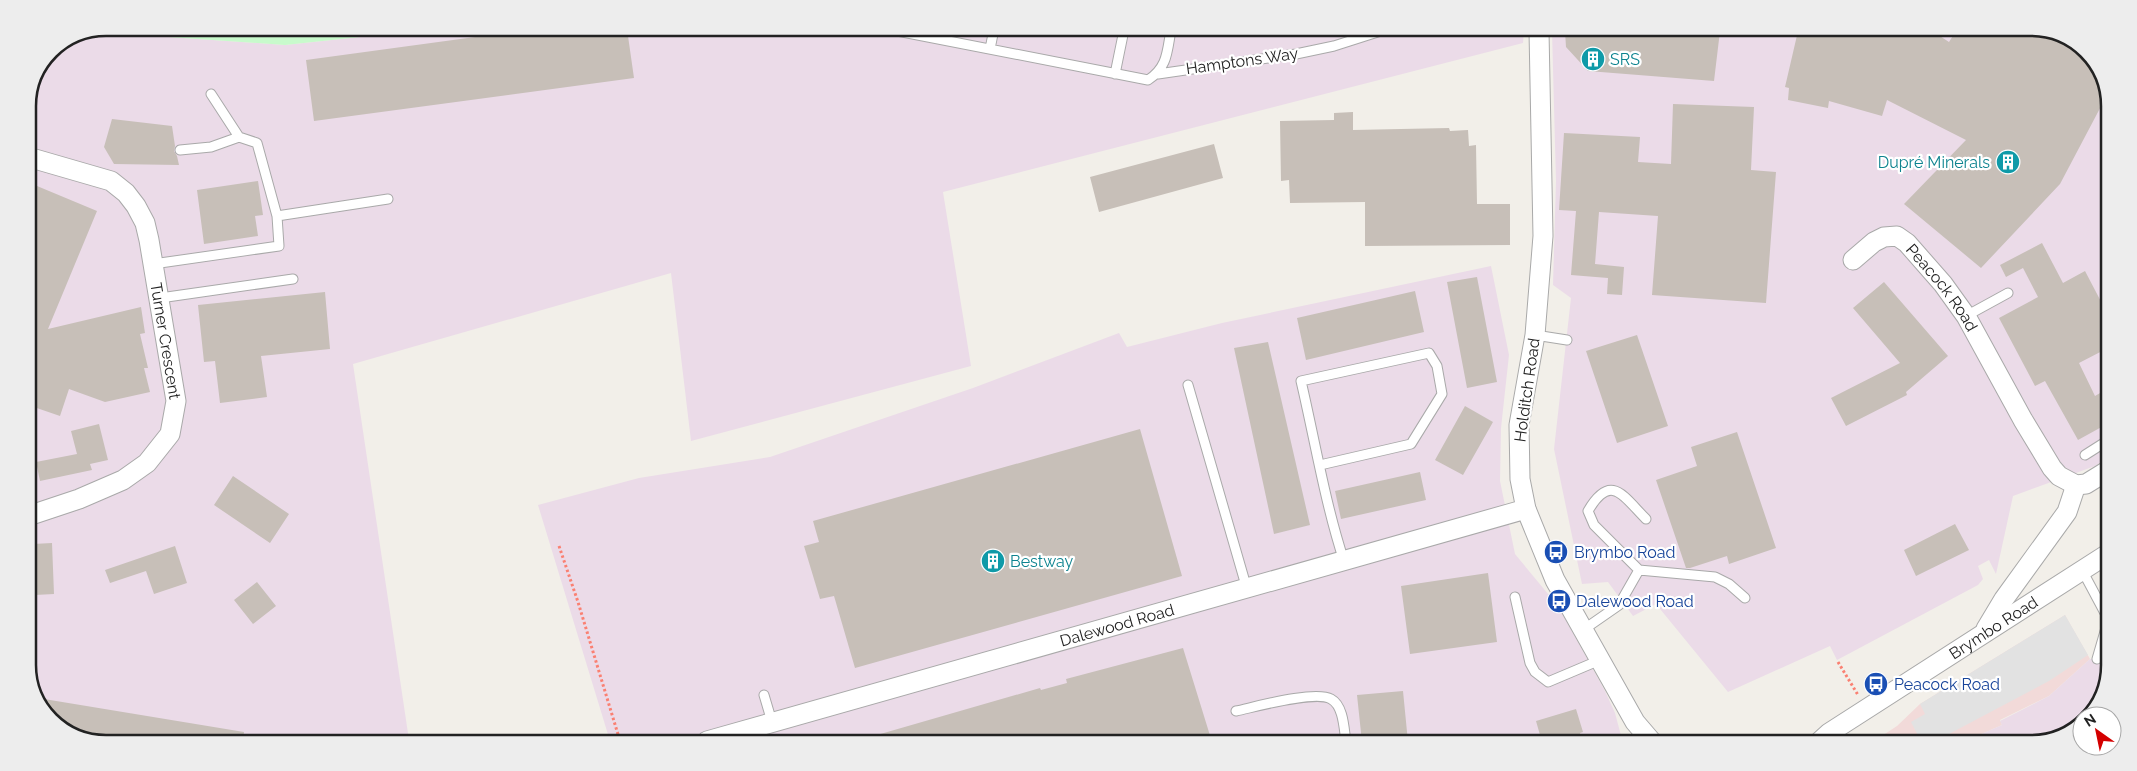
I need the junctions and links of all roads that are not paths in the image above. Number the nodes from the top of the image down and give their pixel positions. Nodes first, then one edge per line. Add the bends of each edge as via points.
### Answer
1 (923, 36) edge
2 (993, 36) edge
3 (1123, 36) edge
4 (1170, 36) edge
5 (1365, 36) edge
6 (1538, 36) edge
7 (990, 49) junction
8 (1115, 74) junction
9 (1158, 74) junction
10 (211, 94) dead end
11 (240, 137) junction
12 (180, 150) dead end
13 (36, 159) edge
14 (388, 199) dead end
15 (277, 216) junction
16 (1853, 260) dead end
17 (154, 264) junction
18 (293, 279) dead end
19 (2008, 293) dead end
20 (160, 298) junction
21 (1966, 316) junction
22 (1536, 335) junction
23 (1567, 340) dead end
24 (1188, 385) dead end
25 (2101, 445) edge
26 (2085, 455) dead end
27 (1320, 465) junction
28 (2101, 474) edge
29 (2076, 485) junction
30 (1526, 509) junction
31 (36, 513) edge
32 (1646, 519) dead end
33 (2101, 558) edge
34 (1344, 561) junction
35 (1639, 570) junction
36 (2082, 570) junction
37 (1247, 589) junction
38 (1515, 597) dead end
39 (1745, 598) dead end
40 (2101, 605) edge
41 (1583, 630) junction
42 (1984, 632) junction
43 (2101, 647) edge
44 (2098, 659) dead end
45 (1600, 660) junction
46 (764, 695) dead end
47 (1236, 712) dead end
48 (772, 722) junction
49 (1635, 722) junction
50 (728, 735) edge
51 (1344, 735) edge
52 (1638, 735) edge
53 (1647, 735) edge
54 (1827, 735) edge

1 - 7 lane, Hamptons Way
2 - 7 lane
3 - 8 lane
4 - 9 lane via 1165,63
5 - 9 lane, Hamptons Way via 1306,52
6 - 22 street, Holditch Road via 1543,236
7 - 8 lane, Hamptons Way
8 - 9 lane, Hamptons Way via 1148,80
10 - 11 lane
11 - 12 lane via 210,147
11 - 15 lane via 257,143
13 - 17 street, Turner Crescent via 111,181 126,193 145,223
14 - 15 lane
15 - 17 lane via 279,246
16 - 21 street, Peacock Road via 1874,242 1897,236 1924,261
17 - 20 street, Turner Crescent
18 - 20 lane
19 - 21 lane
20 - 31 street, Turner Crescent via 176,401 170,434 148,463 123,480
21 - 29 street, Peacock Road via 2052,468 2066,482
22 - 23 lane
22 - 30 street, Holditch Road via 1520,425 1520,479
24 - 37 lane
25 - 26 lane
27 - 27 lane via 1301,381 1429,353 1437,366 1442,394 1411,444
27 - 34 lane
28 - 29 street via 2086,484
29 - 42 street via 2067,512
30 - 34 street, Dalewood Road
30 - 41 street, Holditch Road via 1555,580
32 - 35 lane via 1612,489 1604,491 1588,511 1594,525
33 - 36 street, Brymbo Road
34 - 37 street, Dalewood Road
35 - 39 lane via 1715,577
35 - 41 lane via 1619,605
36 - 40 lane
36 - 42 street, Brymbo Road
37 - 48 street, Dalewood Road
38 - 45 lane via 1530,663 1541,677 1548,682
41 - 45 street, Holditch Road
42 - 54 street, Brymbo Road
43 - 44 lane
45 - 49 street, Holditch Road
46 - 48 lane
47 - 51 lane via 1319,696 1332,699 1338,708
48 - 50 street, Dalewood Road
49 - 52 street, Holditch Road
49 - 53 street, Holditch Road

